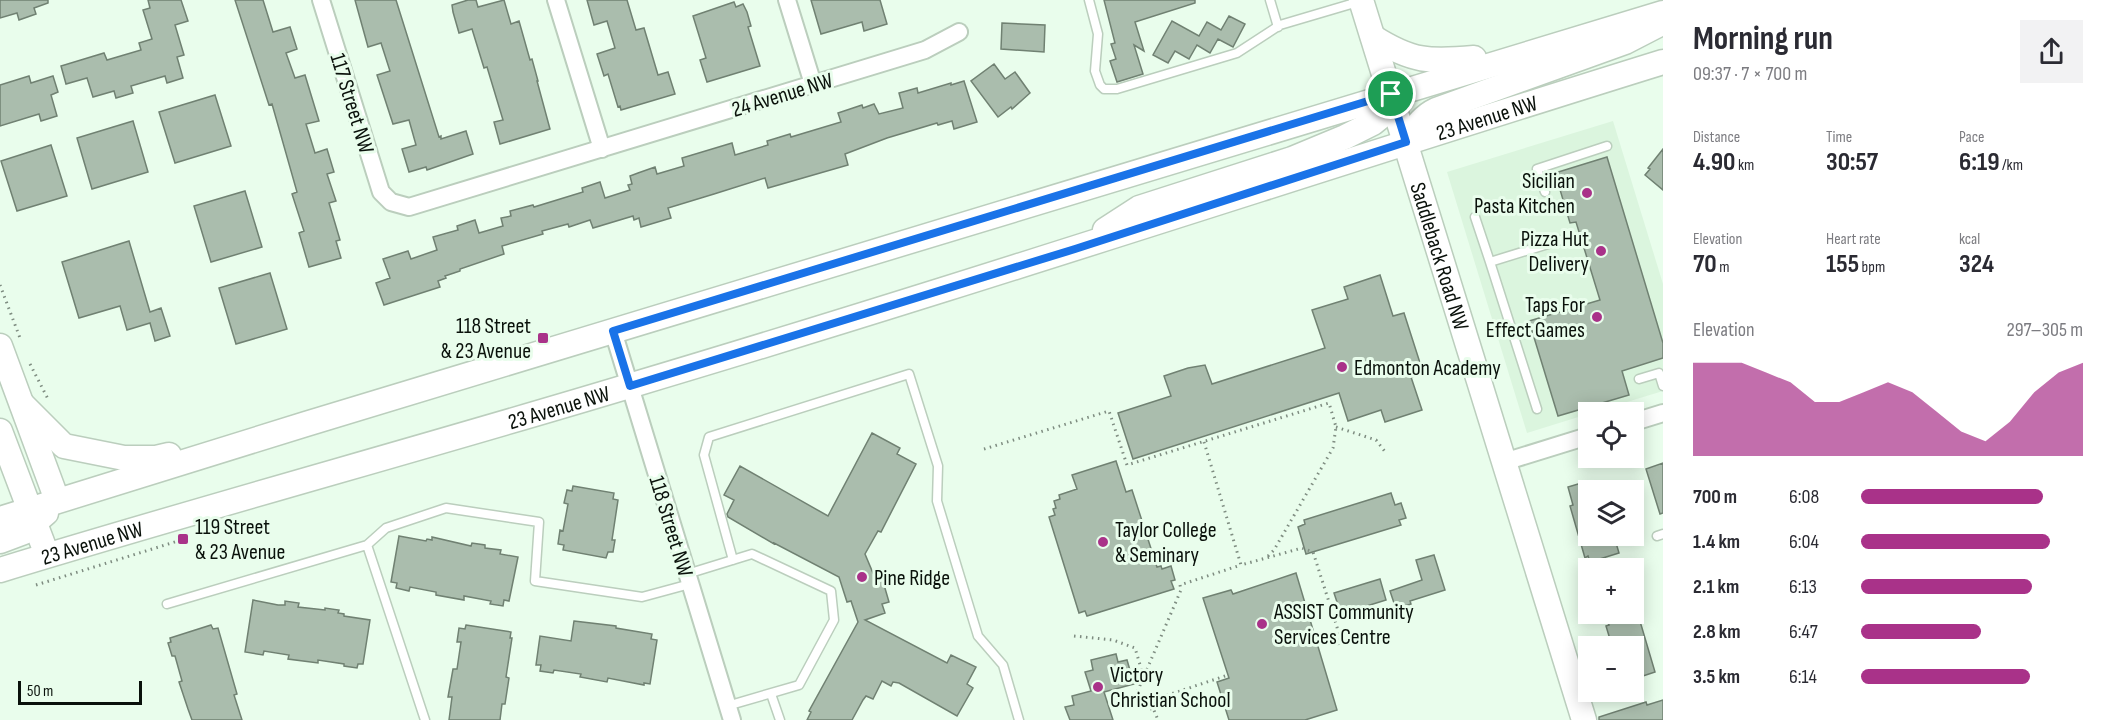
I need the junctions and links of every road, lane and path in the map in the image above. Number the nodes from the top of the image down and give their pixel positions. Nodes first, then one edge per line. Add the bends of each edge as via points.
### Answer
1 (321, 0) edge
2 (556, 0) edge
3 (787, 0) edge
4 (1089, 0) edge
5 (1270, 0) edge
6 (1361, 0) edge
7 (1663, 13) edge
8 (1663, 22) edge
9 (1278, 27) junction
10 (959, 32) dead end
11 (1373, 37) junction
12 (1522, 54) junction
13 (1663, 62) edge
14 (813, 84) junction
15 (1391, 94) junction
16 (1406, 142) junction
17 (1607, 146) dead end
18 (602, 148) junction
19 (1545, 192) dead end
20 (391, 202) joint
21 (1475, 217) dead end
22 (1561, 240) dead end
23 (1075, 249) junction
24 (1490, 262) junction
25 (0, 285) edge
26 (613, 331) junction
27 (12, 347) edge
28 (27, 358) dead end
29 (1639, 379) dead end
30 (630, 386) junction
31 (1663, 386) edge
32 (22, 404) junction
33 (52, 408) dead end
34 (1537, 409) dead end
35 (1663, 413) edge
36 (1644, 419) edge
37 (306, 424) junction
38 (1336, 427) junction
39 (0, 431) edge
40 (1578, 439) edge
41 (1204, 442) junction
42 (984, 449) dead end
43 (1386, 453) dead end
44 (1504, 462) junction
45 (57, 500) junction
46 (32, 517) junction
47 (0, 519) edge
48 (0, 541) edge
49 (178, 541) dead end
50 (367, 545) junction
51 (47, 555) junction
52 (1266, 558) junction
53 (733, 560) junction
54 (1241, 566) junction
55 (0, 570) edge
56 (689, 579) junction
57 (36, 585) dead end
58 (167, 604) dead end
59 (1074, 636) dead end
60 (1340, 645) dead end
61 (1228, 675) dead end
62 (1144, 676) junction
63 (771, 694) junction
64 (1135, 697) junction
65 (1144, 703) junction
66 (1113, 705) dead end
67 (729, 713) edge
68 (425, 720) edge
69 (780, 720) edge
70 (1019, 720) edge
71 (1158, 720) edge
72 (1584, 720) edge

1 - 20 street, 117 Street NW via 377,182
2 - 18 street
3 - 14 street
4 - 9 lane via 1098,34 1095,71 1104,89 1117,89 1237,52
5 - 9 lane
6 - 9 lane
6 - 11 main road, Saddleback Road NW
7 - 12 main road
8 - 16 main road via 1625,42 1436,110 1420,121
10 - 14 street, 24 Avenue NW via 932,48
11 - 12 main road via 1399,53 1439,61
11 - 15 main road, Saddleback Road NW
12 - 15 main road
13 - 16 main road, 23 Avenue NW
14 - 18 street, 24 Avenue NW
15 - 16 main road, Saddleback Road NW
15 - 23 main road via 1388,111 1381,118 1345,137 1292,159 1139,208
15 - 26 main road
16 - 23 main road, 23 Avenue NW
16 - 44 main road, Saddleback Road NW
17 - 19 lane via 1537,169
18 - 20 street, 24 Avenue NW via 420,205 409,207
21 - 24 lane
22 - 24 lane
23 - 30 main road, 23 Avenue NW
24 - 34 lane
25 - 27 path
26 - 30 street, 118 Street NW
26 - 37 main road
27 - 32 main road
28 - 33 path
29 - 31 lane via 1659,373
30 - 51 main road, 23 Avenue NW
30 - 56 street, 118 Street NW
32 - 37 main road via 64,446 124,458 156,458
32 - 45 main road
35 - 36 street
37 - 45 main road
38 - 41 path via 1329,404
38 - 43 path via 1376,440
38 - 52 path via 1333,448
39 - 46 main road
40 - 44 street
41 - 42 path via 1127,465 1109,411
41 - 54 path
44 - 72 main road, Saddleback Road NW
45 - 46 main road
46 - 47 main road
46 - 48 main road via 24,532
46 - 51 main road
49 - 57 path
50 - 56 lane via 386,528 446,508 539,522 535,581 642,597
50 - 58 lane
50 - 68 lane
51 - 55 main road, 23 Avenue NW
52 - 54 path
52 - 60 path via 1302,548 1313,552
53 - 56 lane
53 - 63 lane via 752,554 831,591 834,620 799,685
53 - 70 lane via 704,455 709,437 909,374 938,466 937,501 978,636 1003,665
54 - 62 path via 1180,585
56 - 67 street, 118 Street NW
59 - 62 path via 1113,640 1135,648
61 - 65 path
62 - 64 path
63 - 67 lane
63 - 69 lane
64 - 65 path via 1139,696
64 - 66 path
65 - 71 path via 1147,710 1153,708

